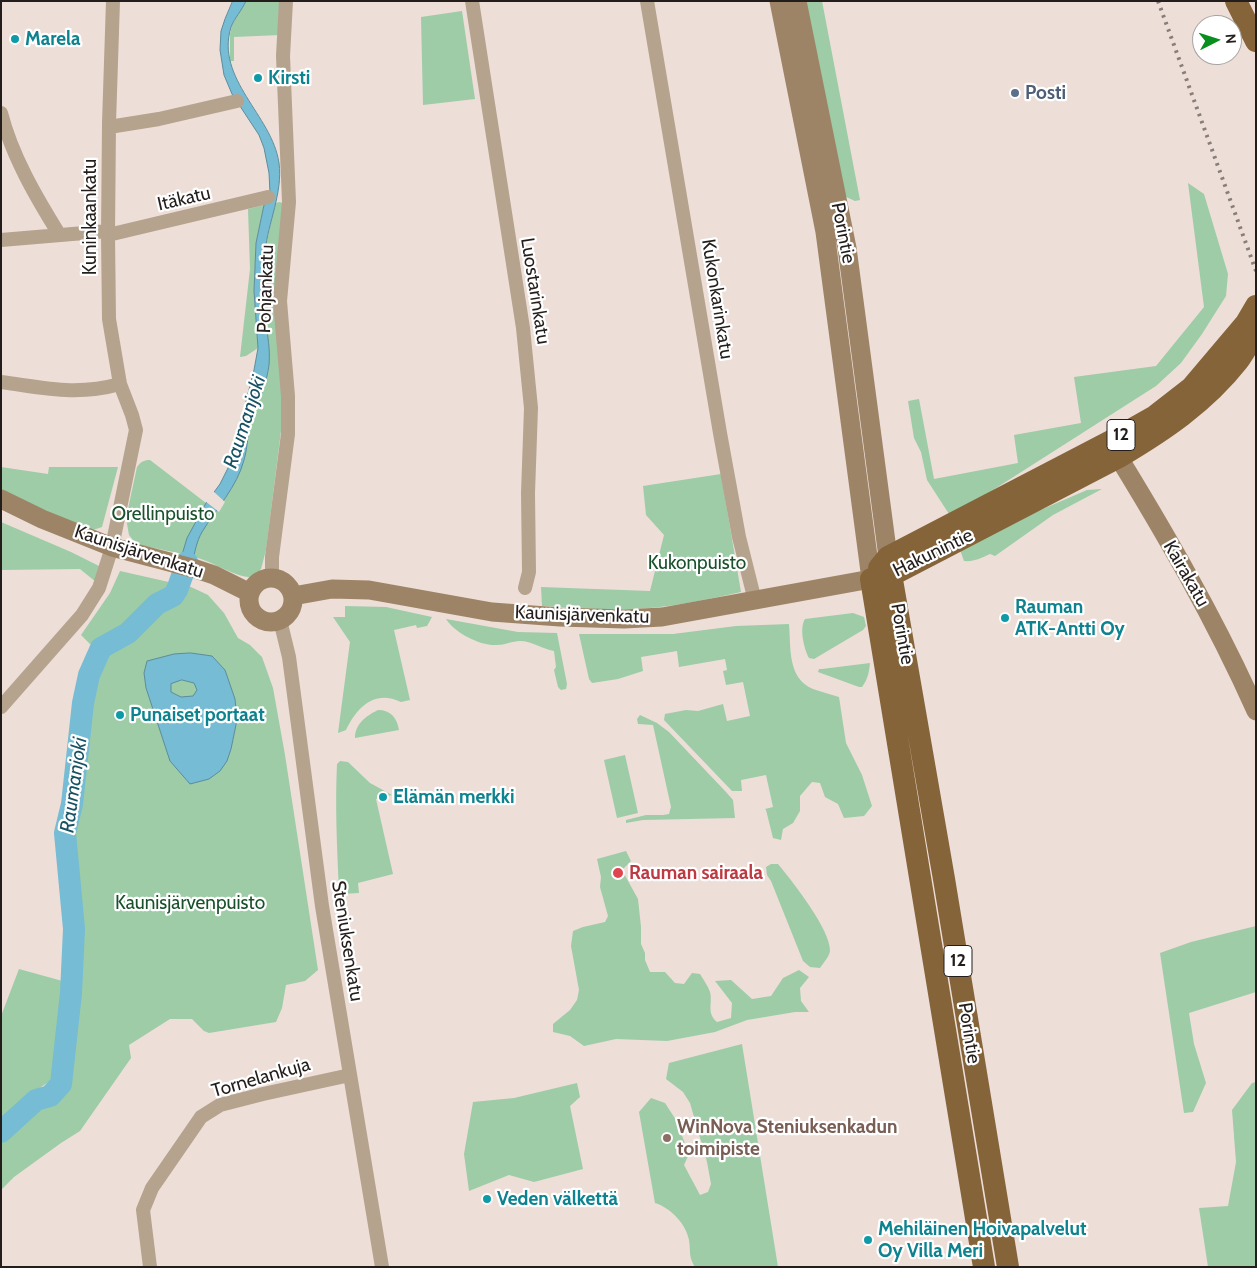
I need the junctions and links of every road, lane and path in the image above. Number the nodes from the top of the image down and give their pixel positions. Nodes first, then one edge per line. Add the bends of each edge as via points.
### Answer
1 (113, 1) edge
2 (286, 1) edge
3 (472, 1) edge
4 (647, 1) edge
5 (779, 1) edge
6 (797, 1) edge
7 (1236, 1) edge
8 (1256, 41) edge
9 (237, 101) dead end
10 (1, 113) edge
11 (109, 127) junction
12 (268, 197) dead end
13 (108, 233) junction
14 (58, 234) junction
15 (1, 240) edge
16 (1256, 306) edge
17 (1256, 332) edge
18 (1, 382) edge
19 (120, 384) junction
20 (1114, 450) junction
21 (1, 499) edge
22 (112, 547) junction
23 (924, 549) junction
24 (884, 570) junction
25 (272, 578) junction
26 (525, 588) dead end
27 (250, 593) junction
28 (293, 596) junction
29 (755, 601) junction
30 (902, 611) junction
31 (280, 620) junction
32 (1, 707) edge
33 (1256, 711) edge
34 (350, 1075) junction
35 (150, 1267) edge
36 (382, 1267) edge
37 (984, 1267) edge
38 (1008, 1267) edge

1 - 11 street, Kuninkaankatu
2 - 25 street, Pohjankatu via 284,56 289,202 280,301 289,421
3 - 26 street, Luostarinkatu via 522,328 531,408
4 - 29 street, Kukonkarinkatu via 720,433
5 - 24 main road, Porintie via 825,232
6 - 24 main road, Porintie via 847,248
7 - 8 highway
9 - 11 street via 159,120
10 - 14 street via 29,183
11 - 13 street, Kuninkaankatu
12 - 13 street, Itäkatu
13 - 14 street, Itäkatu
13 - 19 street, Kuninkaankatu via 109,319
14 - 15 street, Itäkatu
16 - 20 highway, Hakunintie / 12 via 1191,388
17 - 20 highway, Hakunintie / 12 via 1239,360 1193,408 1172,424
18 - 19 street via 77,391
19 - 22 street, Kuninkaankatu via 136,430
20 - 23 highway, Hakunintie / 12
20 - 33 main road, Kairakatu via 1209,614
21 - 22 main road, Kaunisjärvenkatu
22 - 27 main road, Kaunisjärvenkatu via 196,569
22 - 32 street via 99,588 82,615
23 - 24 highway, Hakunintie / 12
23 - 30 highway, 12 via 908,586
24 - 29 main road, Kaunisjärvenkatu
24 - 30 highway, Porintie / 12
24 - 37 highway, Porintie / 12 via 877,618
25 - 27 main road via 257,582
25 - 28 main road via 283,581
27 - 31 main road via 250,607 257,617 269,622
28 - 29 main road, Kaunisjärvenkatu via 332,590 369,590 492,612 624,619 662,617
28 - 31 main road via 291,609
30 - 38 highway, Porintie / 12 via 906,655
31 - 34 street, Steniuksenkatu via 289,657 322,906
34 - 35 street, Tornelankuja via 220,1105 201,1117 152,1188 143,1210
34 - 36 street, Steniuksenkatu

